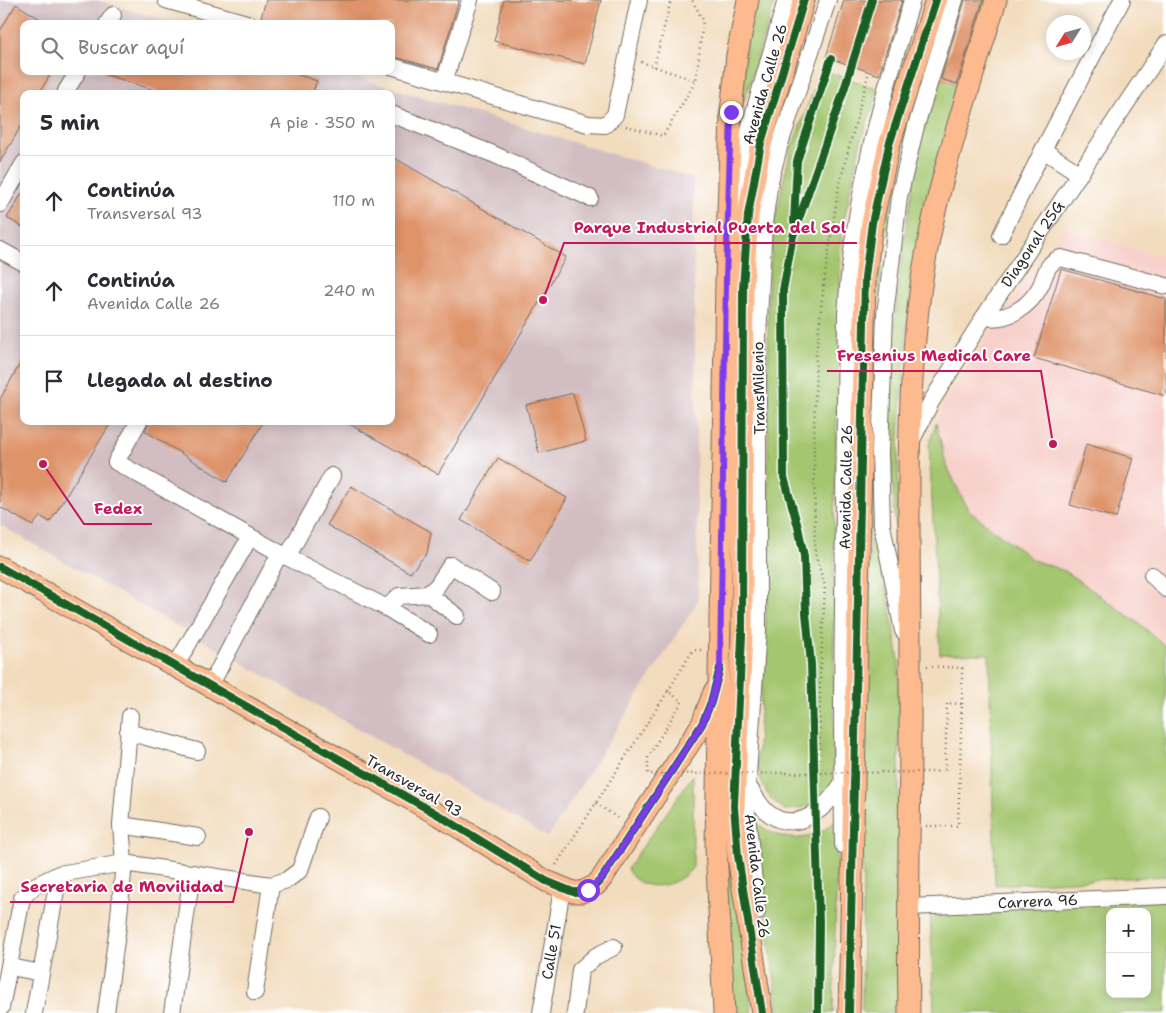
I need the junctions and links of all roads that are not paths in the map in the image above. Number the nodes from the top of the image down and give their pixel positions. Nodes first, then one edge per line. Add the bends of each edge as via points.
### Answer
1 (166, 0) edge
2 (470, 0) edge
3 (639, 0) edge
4 (748, 0) edge
5 (786, 0) edge
6 (804, 0) edge
7 (828, 0) edge
8 (912, 0) edge
9 (936, 0) edge
10 (955, 0) edge
11 (996, 0) edge
12 (1122, 0) edge
13 (236, 20) edge
14 (1166, 44) edge
15 (395, 67) edge
16 (76, 75) edge
17 (444, 82) junction
18 (69, 90) edge
19 (395, 116) edge
20 (1044, 150) junction
21 (20, 170) edge
22 (1080, 174) junction
23 (590, 198) dead end
24 (0, 204) edge
25 (1001, 235) dead end
26 (0, 250) edge
27 (20, 261) edge
28 (726, 281) junction
29 (1166, 286) edge
30 (984, 317) junction
31 (137, 425) edge
32 (908, 450) junction
33 (332, 476) dead end
34 (250, 536) junction
35 (284, 555) junction
36 (0, 567) edge
37 (1152, 575) dead end
38 (1166, 589) edge
39 (492, 592) dead end
40 (428, 594) junction
41 (386, 608) junction
42 (457, 616) dead end
43 (429, 634) dead end
44 (910, 665) junction
45 (175, 667) junction
46 (720, 668) junction
47 (210, 686) junction
48 (197, 751) dead end
49 (842, 785) junction
50 (748, 786) junction
51 (318, 817) dead end
52 (121, 825) junction
53 (198, 837) dead end
54 (124, 863) junction
55 (192, 873) junction
56 (59, 874) junction
57 (272, 885) junction
58 (554, 885) junction
59 (1166, 896) edge
60 (909, 907) junction
61 (614, 947) dead end
62 (11, 967) junction
63 (41, 973) junction
64 (254, 992) dead end
65 (5, 1010) edge
66 (34, 1013) edge
67 (106, 1013) edge
68 (172, 1013) edge
69 (541, 1013) edge
70 (575, 1013) edge
71 (724, 1013) edge
72 (762, 1013) edge
73 (768, 1013) edge
74 (841, 1013) edge
75 (849, 1013) edge
76 (909, 1013) edge

1 - 13 street
2 - 17 street
3 - 17 street via 614,115 599,126
4 - 28 main road, Avenida Calle 26 via 737,55 731,112
5 - 28 street via 750,126
6 - 72 main road, Avenida Calle 26 via 761,143 748,215 743,288 742,636 734,806 738,856
7 - 50 street, TransMilenio via 780,144 764,223 758,337 758,630
8 - 49 street via 868,155 849,261
9 - 75 main road, Avenida Calle 26 via 890,145 872,222 865,277
10 - 44 street via 916,126 899,197 885,315 880,452 882,525
11 - 32 main road via 957,128 920,290 910,372
12 - 20 street
14 - 22 street, Diagonal 25G
15 - 17 street
16 - 18 street
19 - 23 street via 493,154
20 - 22 street
20 - 25 street
21 - 24 street
22 - 30 street, Diagonal 25G
26 - 27 street
28 - 46 main road, Avenida Calle 26
29 - 30 street via 1061,258 1048,267 1029,302 1006,317
30 - 32 street, Diagonal 25G via 927,408
31 - 34 street via 116,462
32 - 44 main road
33 - 35 street
34 - 35 street
34 - 45 street
35 - 41 street
35 - 47 street
36 - 45 main road, Transversal 93
37 - 38 street
39 - 40 street via 451,565
40 - 41 street via 399,596
40 - 42 street
41 - 43 street
44 - 60 main road
45 - 47 main road, Transversal 93
46 - 58 main road, Transversal 93 via 702,724 596,885 582,892
46 - 71 main road, Avenida Calle 26 via 716,846
47 - 58 main road, Transversal 93
48 - 52 street via 129,724
49 - 50 street via 814,815 785,821 766,811
49 - 74 street
50 - 73 street, TransMilenio via 748,831
51 - 57 street via 300,870
52 - 53 street
52 - 54 street
54 - 55 street
54 - 56 street
54 - 67 street
55 - 57 street
55 - 68 street
56 - 62 street via 34,886 22,898
56 - 63 street
57 - 64 street
58 - 69 street, Calle 51
59 - 60 street, Carrera 96
60 - 76 main road
61 - 70 street via 596,956 580,970
62 - 63 street
62 - 65 street
63 - 66 street

